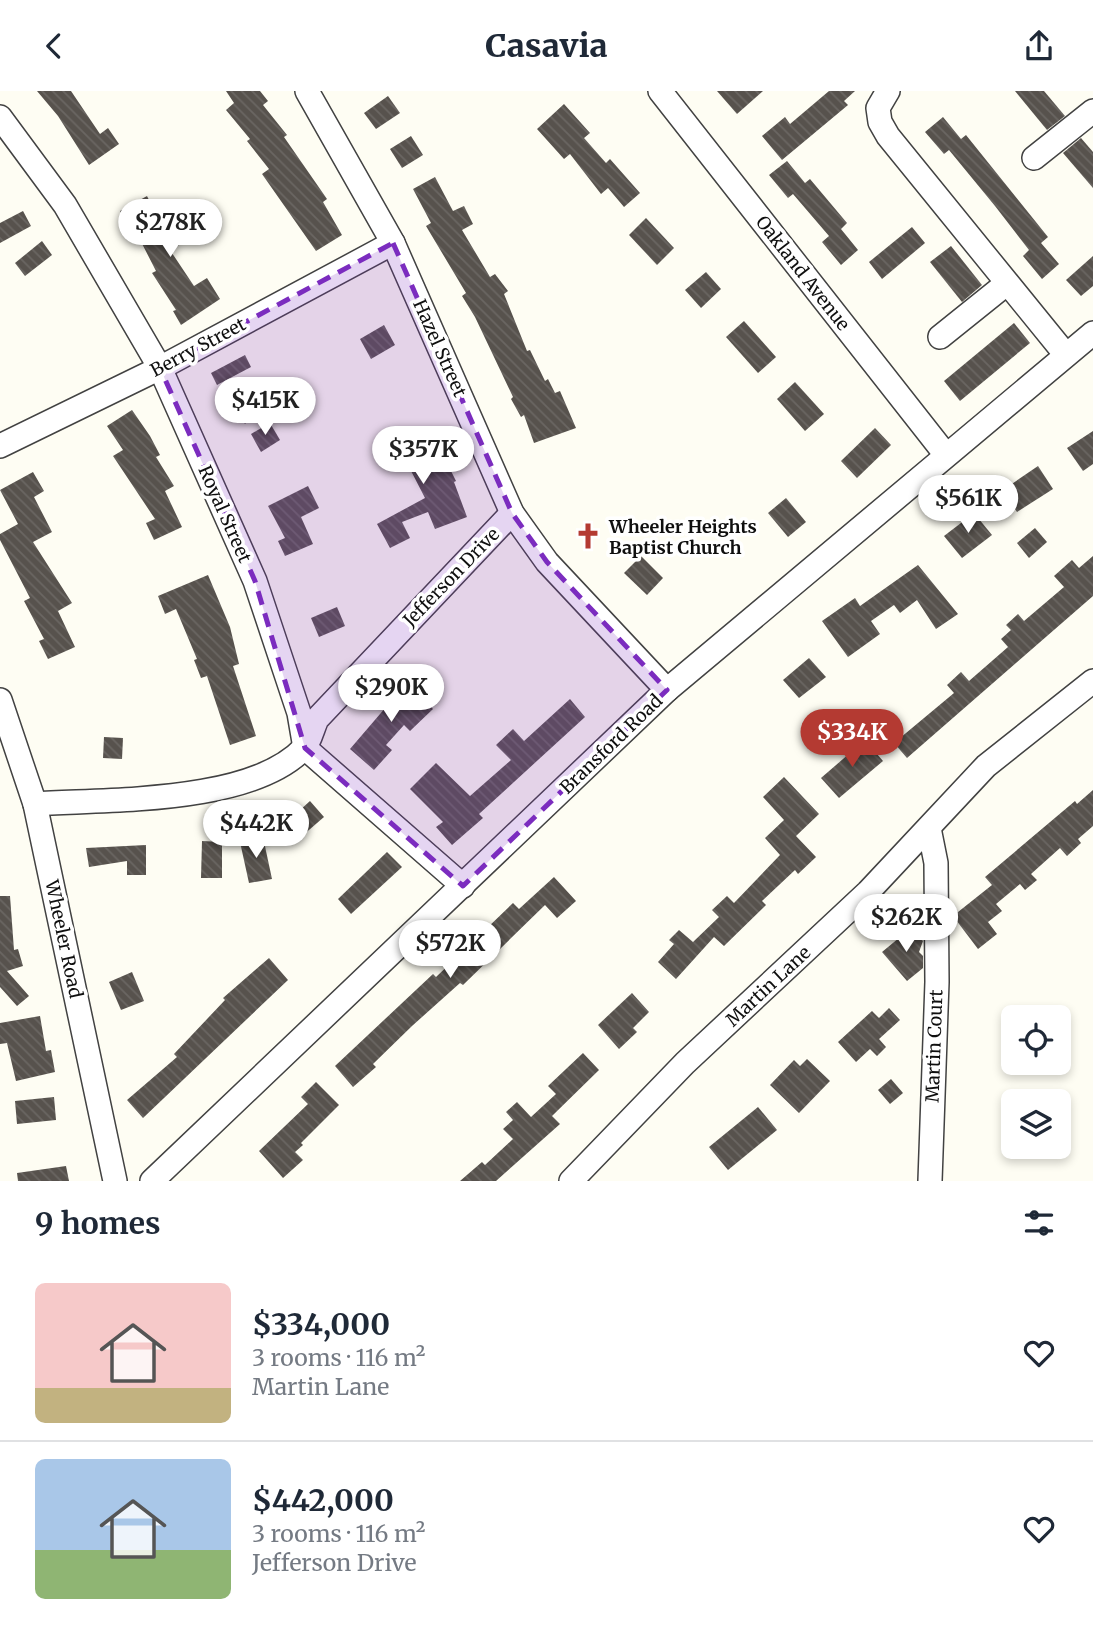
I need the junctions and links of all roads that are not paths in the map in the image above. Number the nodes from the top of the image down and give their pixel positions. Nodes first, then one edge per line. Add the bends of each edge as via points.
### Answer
1 (307, 91) edge
2 (660, 91) edge
3 (888, 91) edge
4 (1093, 111) edge
5 (0, 117) edge
6 (1034, 158) dead end
7 (393, 243) junction
8 (1006, 283) junction
9 (1093, 333) edge
10 (940, 337) dead end
11 (1066, 355) junction
12 (160, 367) junction
13 (0, 446) edge
14 (946, 455) junction
15 (512, 513) junction
16 (1093, 681) edge
17 (667, 690) junction
18 (0, 700) edge
19 (305, 748) junction
20 (35, 804) junction
21 (929, 828) junction
22 (894, 864) junction
23 (463, 886) junction
24 (936, 895) junction
25 (115, 1181) edge
26 (152, 1181) edge
27 (570, 1181) edge
28 (930, 1181) edge

1 - 7 street, Hazel Street
2 - 14 street, Oakland Avenue
3 - 8 street via 878,108 888,136
4 - 6 street
5 - 12 street, Royal Street via 65,205
7 - 12 street, Berry Street
7 - 15 street, Hazel Street
8 - 10 street
8 - 11 street
9 - 11 street, Bransford Road
11 - 14 street, Bransford Road
12 - 13 street, Berry Street
12 - 19 street, Royal Street via 255,582 299,713
14 - 17 street, Bransford Road
15 - 17 street, Hazel Street via 547,562
15 - 19 street, Jefferson Drive via 317,719
16 - 21 street, Martin Lane via 986,766
17 - 23 street, Bransford Road
18 - 20 street, Wheeler Road
19 - 20 street via 257,779 205,793
19 - 23 street
20 - 25 street, Wheeler Road
21 - 22 street, Martin Lane
21 - 24 street, Martin Court
22 - 24 street via 923,877
22 - 27 street, Martin Lane via 685,1063
23 - 26 street, Bransford Road
24 - 28 street, Martin Court

